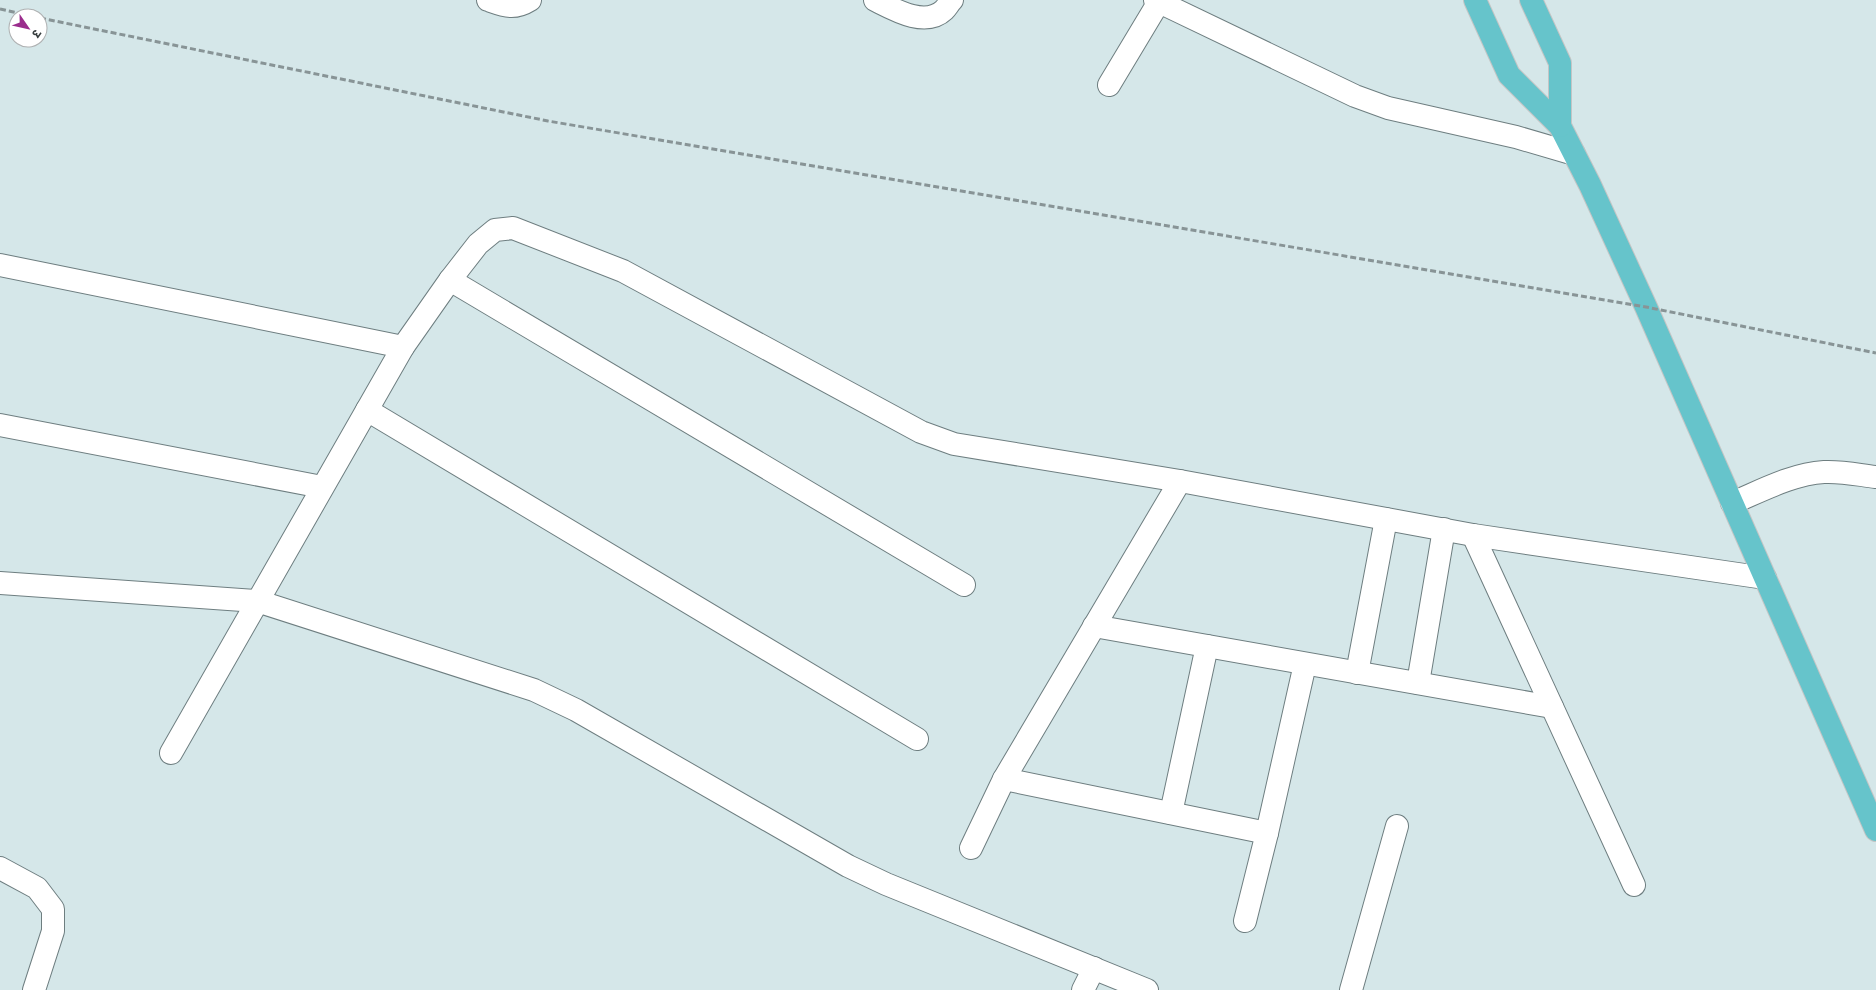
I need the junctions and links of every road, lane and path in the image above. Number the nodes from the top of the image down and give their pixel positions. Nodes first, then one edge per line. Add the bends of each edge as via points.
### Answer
1 (488, 0) edge
2 (530, 0) edge
3 (875, 0) edge
4 (952, 0) edge
5 (1475, 0) edge
6 (1531, 0) edge
7 (1158, 1) edge
8 (1109, 85) dead end
9 (1560, 126) junction
10 (1574, 154) junction
11 (0, 265) edge
12 (450, 280) junction
13 (403, 347) junction
14 (367, 410) junction
15 (0, 425) edge
16 (1876, 477) edge
17 (1180, 481) junction
18 (322, 487) junction
19 (1732, 503) junction
20 (1386, 519) junction
21 (1444, 529) junction
22 (1473, 535) junction
23 (1765, 578) junction
24 (0, 583) edge
25 (964, 585) dead end
26 (258, 601) junction
27 (1094, 626) junction
28 (1207, 646) junction
29 (1305, 664) junction
30 (1357, 673) junction
31 (1418, 683) junction
32 (1552, 707) junction
33 (917, 739) dead end
34 (171, 753) dead end
35 (1004, 779) junction
36 (1171, 813) junction
37 (1397, 826) dead end
38 (1876, 830) edge
39 (1267, 833) junction
40 (971, 848) dead end
41 (0, 868) edge
42 (1634, 885) dead end
43 (1245, 921) dead end
44 (1094, 968) junction
45 (34, 990) edge
46 (1083, 990) edge
47 (1147, 990) edge
48 (1350, 990) edge

1 - 2 street via 504,6 517,7
3 - 4 street via 906,15 927,18 943,11
5 - 9 main road via 1509,75
6 - 9 main road via 1560,63
7 - 8 street
7 - 10 street via 1355,96 1388,108 1516,137
9 - 10 main road
10 - 19 main road via 1604,215
11 - 13 street
12 - 13 street
12 - 17 street via 495,230 513,228 623,271 920,432 954,444
12 - 25 street
13 - 14 street
14 - 18 street
14 - 33 street
15 - 18 street
16 - 19 street via 1825,472 1800,476
17 - 20 street
17 - 27 street
18 - 26 street
19 - 23 main road
20 - 21 street
20 - 30 street
21 - 22 street
21 - 31 street
22 - 23 street
22 - 32 street
23 - 38 main road
24 - 26 street
26 - 34 street
26 - 44 street via 534,690 576,710 848,866 886,884
27 - 28 street
27 - 35 street
28 - 29 street
28 - 36 street
29 - 30 street
29 - 39 street
30 - 31 street
31 - 32 street
32 - 42 street
35 - 36 street
35 - 40 street
36 - 39 street
37 - 48 street
39 - 43 street
41 - 45 street via 37,888 53,909 53,931
44 - 46 street
44 - 47 street

